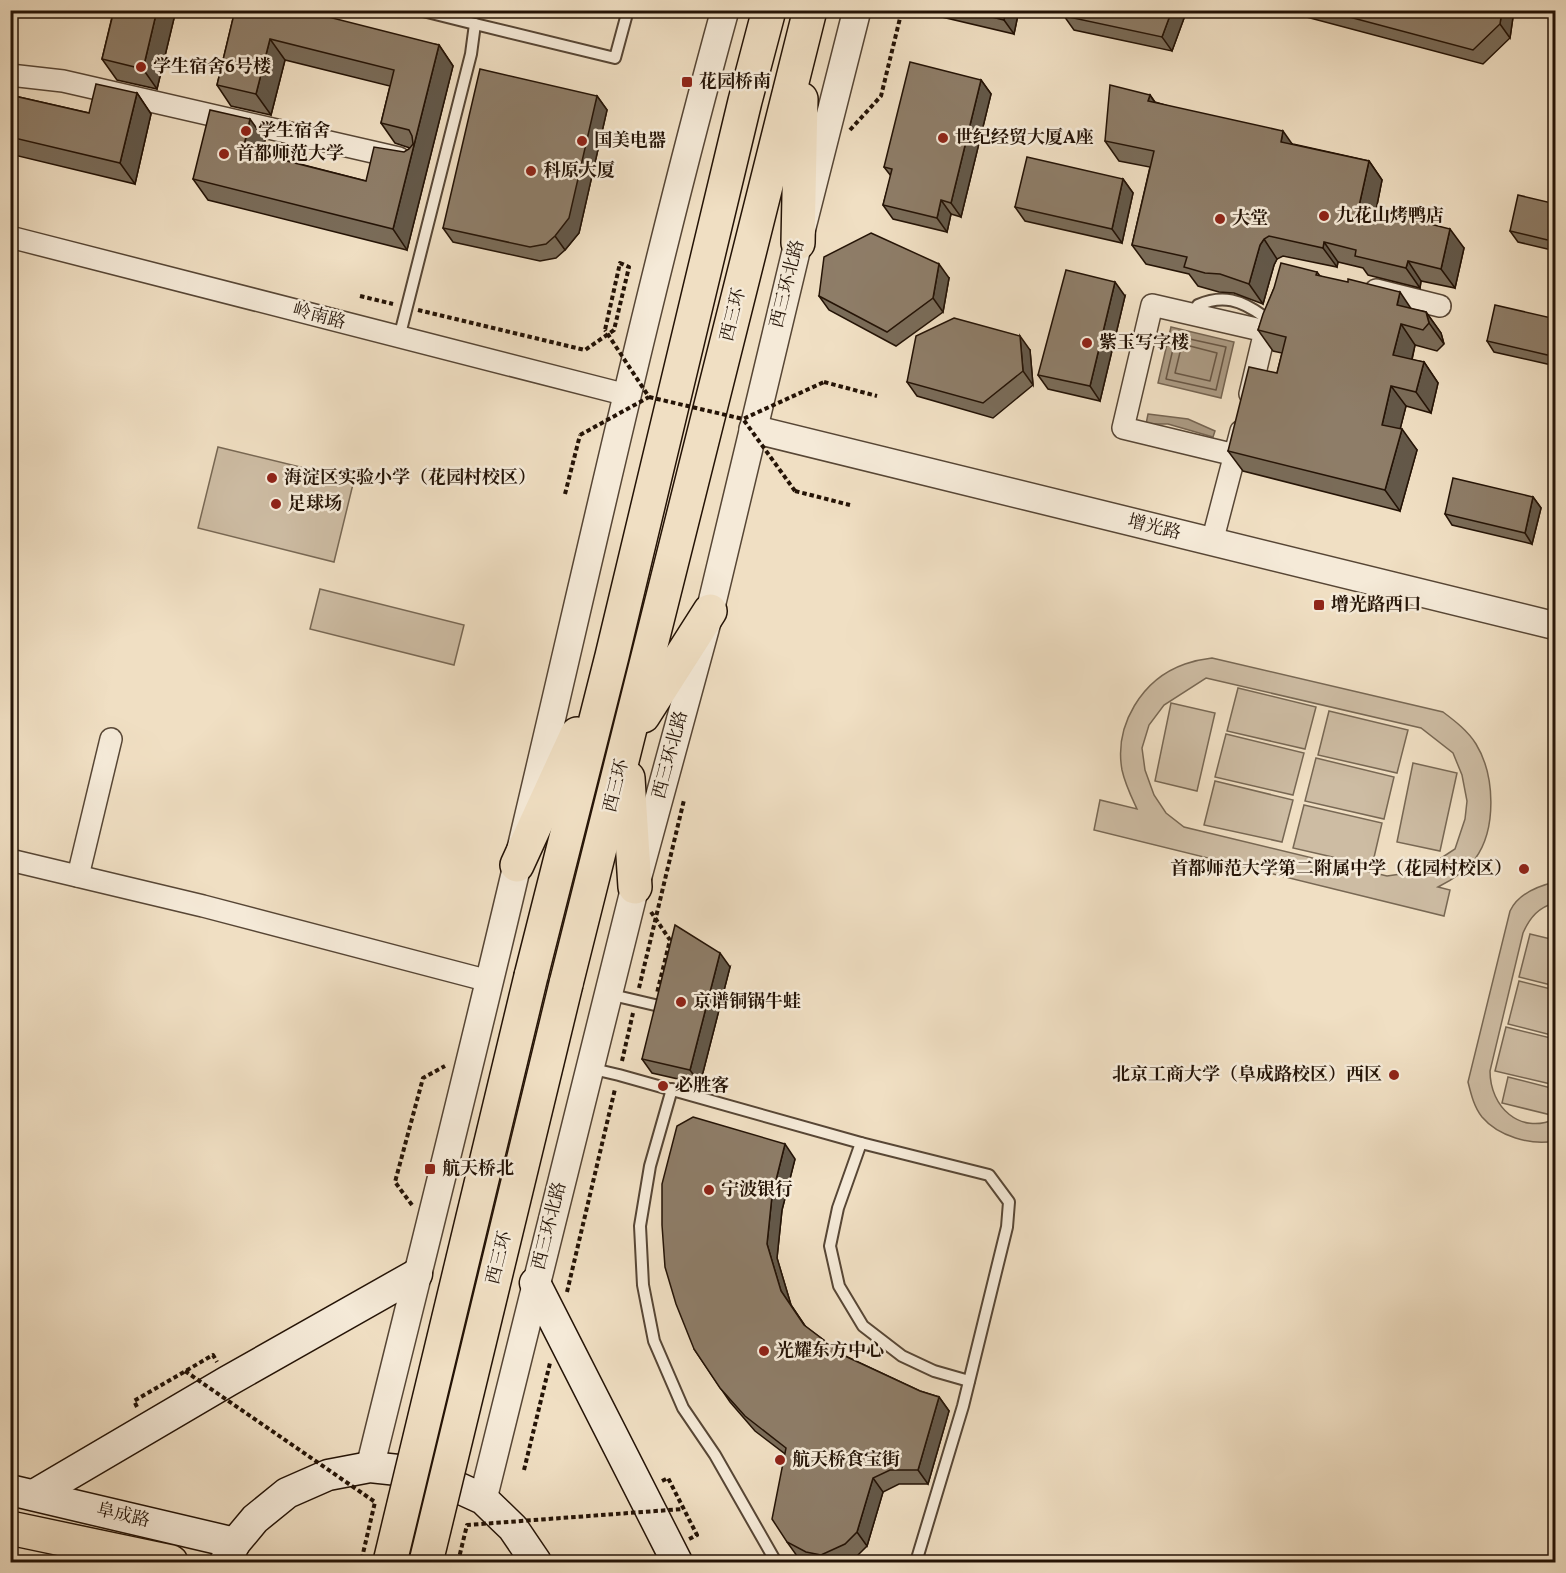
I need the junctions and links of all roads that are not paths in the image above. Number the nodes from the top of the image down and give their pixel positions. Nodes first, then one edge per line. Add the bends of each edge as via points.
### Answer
1 (419, 10) edge
2 (627, 10) edge
3 (725, 10) edge
4 (750, 10) edge
5 (770, 10) edge
6 (857, 10) edge
7 (475, 24) junction
8 (806, 24) edge
9 (10, 75) edge
10 (745, 101) junction
11 (415, 162) edge
12 (10, 237) edge
13 (798, 243) junction
14 (1352, 284) edge
15 (1276, 306) edge
16 (1440, 306) dead end
17 (1265, 331) junction
18 (399, 338) junction
19 (638, 396) junction
20 (748, 424) junction
21 (1235, 454) junction
22 (1212, 542) junction
23 (710, 611) junction
24 (1556, 626) edge
25 (612, 656) junction
26 (111, 739) dead end
27 (627, 744) junction
28 (10, 860) edge
29 (517, 865) junction
30 (78, 876) junction
31 (635, 887) junction
32 (489, 981) junction
33 (608, 994) junction
34 (655, 1005) edge
35 (589, 1068) junction
36 (672, 1089) junction
37 (861, 1143) junction
38 (417, 1274) junction
39 (535, 1283) junction
40 (969, 1381) junction
41 (370, 1467) junction
42 (22, 1493) edge
43 (483, 1500) junction
44 (10, 1519) edge
45 (10, 1528) edge
46 (124, 1529) junction
47 (230, 1553) edge
48 (171, 1563) edge
49 (390, 1563) edge
50 (426, 1563) edge
51 (536, 1563) edge
52 (677, 1563) edge
53 (776, 1563) edge
54 (916, 1563) edge

1 - 7 lane
2 - 7 lane via 615,58
3 - 19 street via 704,82
4 - 10 highway
5 - 10 highway, 西三环
6 - 13 street, 西三环北路
7 - 18 lane via 471,54
8 - 13 highway
8 - 27 highway, 西三环
9 - 11 street via 63,81
10 - 25 highway, 西三环
12 - 18 street, 岭南路
13 - 20 street, 西三环北路
14 - 16 street
15 - 17 street
17 - 21 street
17 - 21 street via 1152,304 1123,428
18 - 19 street, 岭南路
19 - 29 street
20 - 22 street, 增光路
20 - 23 street, 西三环北路
21 - 22 street
22 - 24 street, 增光路
23 - 27 highway
23 - 31 street, 西三环北路
25 - 29 highway
25 - 49 highway, 西三环, bridge
26 - 30 street
27 - 31 highway
27 - 50 highway, 西三环, bridge
28 - 30 street
29 - 32 street
30 - 32 street
31 - 33 street, 西三环北路
32 - 38 street
33 - 34 lane
33 - 35 street, 西三环北路
35 - 36 lane
35 - 39 street, 西三环北路
36 - 37 lane
36 - 53 lane via 650,1166 640,1226 643,1286 654,1341 683,1408 715,1455
37 - 40 lane via 838,1208 830,1246 839,1286 863,1326 902,1356
37 - 40 lane via 988,1175 1009,1203 1007,1227
38 - 41 street
38 - 42 main road
39 - 43 street, 西三环北路
39 - 52 main road
40 - 54 lane
41 - 43 main road via 426,1473
41 - 47 main road via 328,1475 287,1494 255,1519
42 - 46 main road, 阜成路
43 - 51 main road via 513,1528
44 - 46 lane
45 - 48 highway, 阜成路
46 - 47 main road, 阜成路

